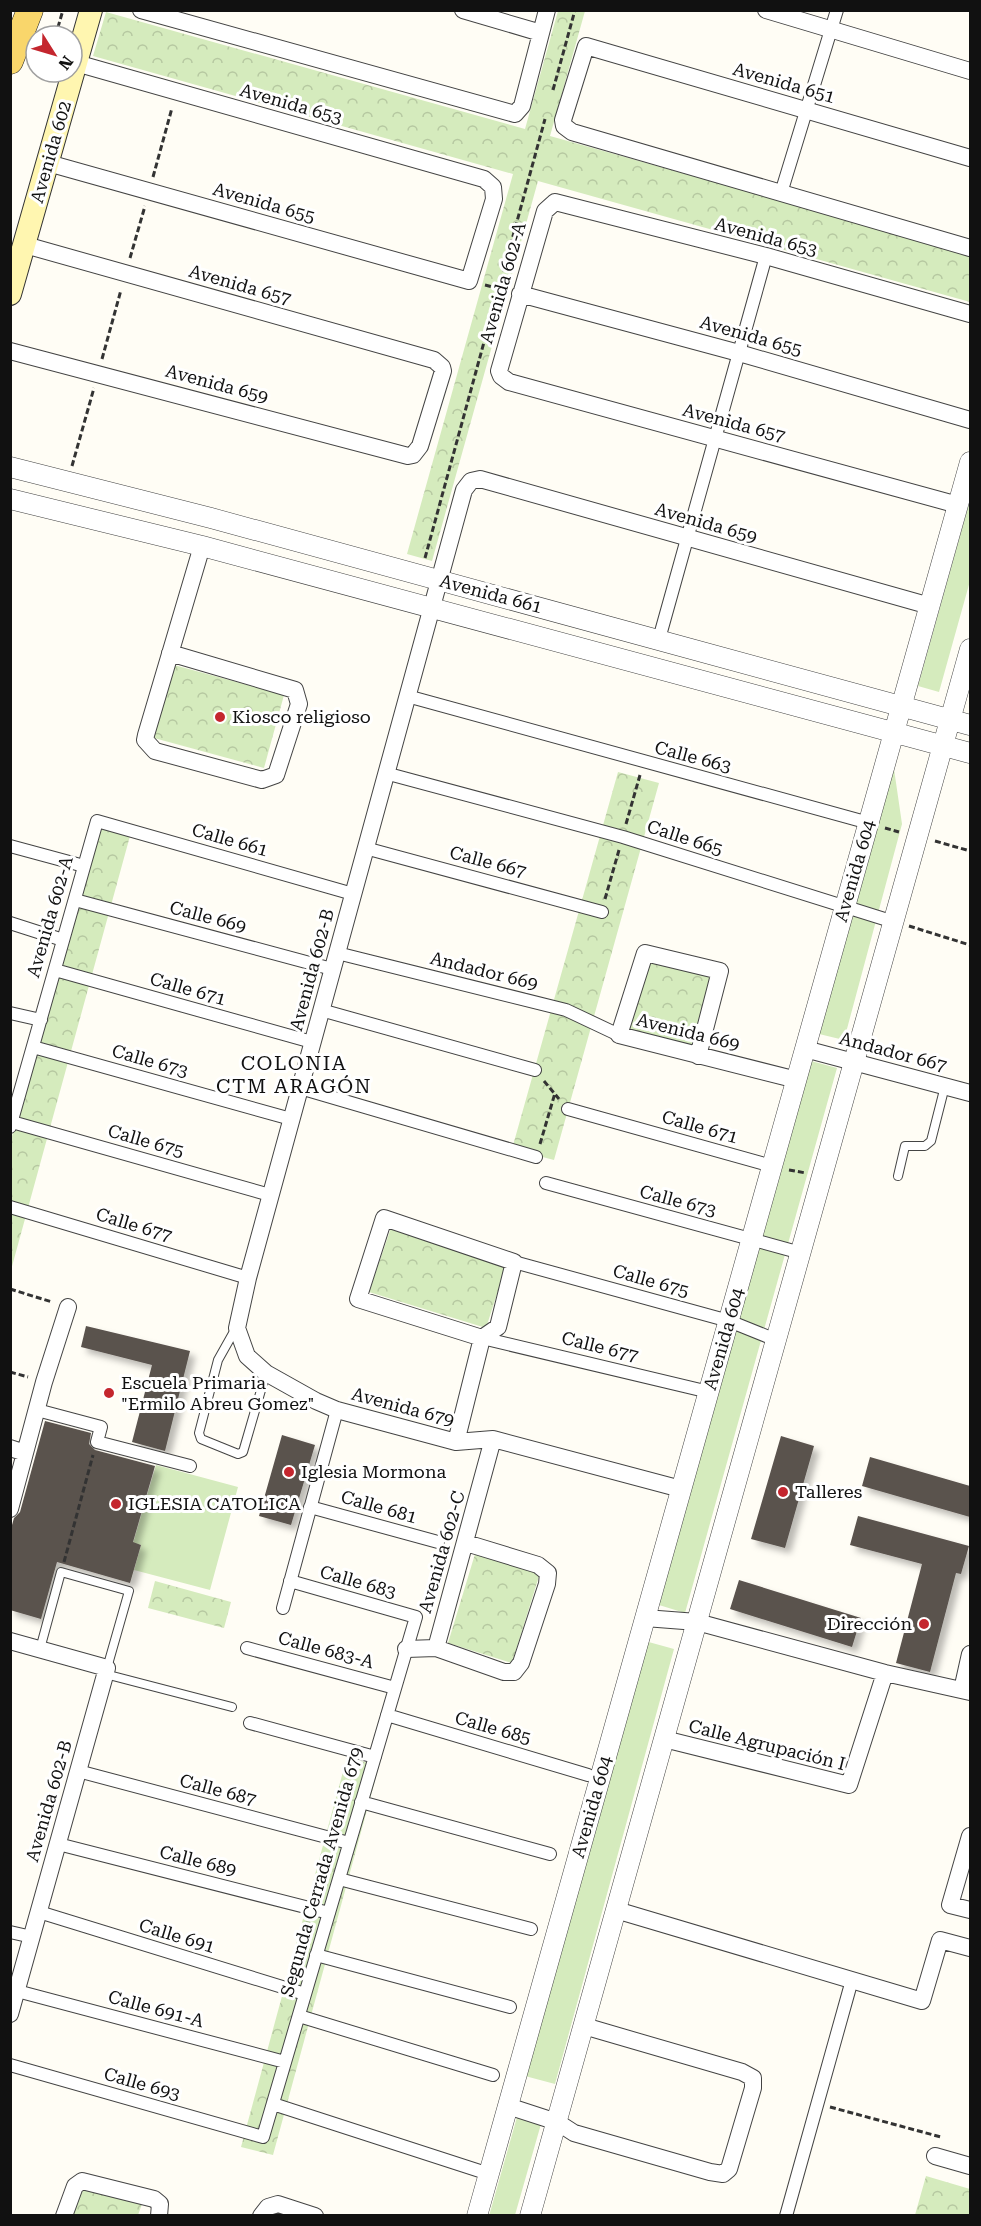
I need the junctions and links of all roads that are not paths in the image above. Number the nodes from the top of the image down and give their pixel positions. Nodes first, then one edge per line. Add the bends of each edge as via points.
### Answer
1 (91, 10) edge
2 (141, 10) edge
3 (463, 10) edge
4 (547, 10) edge
5 (766, 10) edge
6 (837, 10) edge
7 (28, 18) edge
8 (831, 30) junction
9 (541, 33) junction
10 (84, 35) edge
11 (10, 61) edge
12 (84, 65) edge
13 (970, 71) edge
14 (70, 84) edge
15 (807, 110) junction
16 (970, 158) edge
17 (48, 163) junction
18 (493, 187) joint
19 (781, 193) junction
20 (551, 203) joint
21 (25, 245) junction
22 (970, 248) edge
23 (766, 256) junction
24 (469, 281) joint
25 (10, 294) edge
26 (520, 294) junction
27 (970, 314) edge
28 (10, 351) edge
29 (739, 353) junction
30 (501, 376) joint
31 (970, 420) edge
32 (715, 438) junction
33 (413, 454) joint
34 (970, 462) edge
35 (10, 467) edge
36 (10, 499) edge
37 (958, 505) junction
38 (687, 538) junction
39 (202, 546) junction
40 (441, 580) junction
41 (930, 606) junction
42 (433, 610) junction
43 (659, 639) junction
44 (970, 649) edge
45 (170, 653) junction
46 (407, 696) junction
47 (902, 705) junction
48 (951, 719) junction
49 (970, 725) edge
50 (894, 734) junction
51 (943, 746) junction
52 (970, 753) edge
53 (385, 773) junction
54 (97, 821) joint
55 (869, 823) junction
56 (10, 846) edge
57 (365, 848) junction
58 (84, 866) junction
59 (353, 894) junction
60 (75, 900) junction
61 (845, 908) junction
62 (602, 912) dead end
63 (894, 922) junction
64 (10, 923) edge
65 (63, 940) junction
66 (334, 961) junction
67 (55, 970) junction
68 (321, 1011) junction
69 (10, 1013) edge
70 (41, 1020) junction
71 (619, 1035) junction
72 (312, 1042) junction
73 (33, 1047) junction
74 (805, 1049) junction
75 (698, 1056) junction
76 (855, 1062) junction
77 (535, 1070) road end
78 (796, 1080) junction
79 (945, 1086) junction
80 (300, 1088) junction
81 (15, 1093) edge
82 (970, 1093) edge
83 (568, 1109) road end
84 (291, 1119) junction
85 (11, 1124) edge
86 (536, 1157) road end
87 (772, 1166) junction
88 (898, 1176) dead end
89 (546, 1184) dead end
90 (270, 1195) junction
91 (10, 1207) edge
92 (752, 1239) junction
93 (801, 1253) junction
94 (514, 1262) junction
95 (248, 1278) junction
96 (68, 1307) road end
97 (729, 1322) junction
98 (238, 1335) junction
99 (482, 1338) junction
100 (776, 1340) junction
101 (266, 1373) junction
102 (709, 1392) junction
103 (37, 1410) junction
104 (337, 1410) junction
105 (493, 1439) junction
106 (456, 1442) junction
107 (18, 1450) edge
108 (190, 1466) dead end
109 (681, 1489) junction
110 (310, 1507) junction
111 (10, 1509) edge
112 (438, 1542) dead end
113 (466, 1543) junction
114 (290, 1581) junction
115 (283, 1608) dead end
116 (416, 1617) joint
117 (645, 1618) junction
118 (697, 1622) junction
119 (10, 1641) edge
120 (247, 1648) dead end
121 (436, 1648) junction
122 (40, 1649) junction
123 (406, 1649) junction
124 (970, 1654) edge
125 (106, 1671) junction
126 (885, 1673) junction
127 (395, 1688) junction
128 (966, 1691) edge
129 (232, 1707) dead end
130 (387, 1715) junction
131 (250, 1724) dead end
132 (664, 1738) junction
133 (375, 1757) junction
134 (78, 1771) junction
135 (588, 1775) dead end
136 (362, 1802) junction
137 (970, 1836) edge
138 (349, 1843) junction
139 (57, 1844) junction
140 (550, 1854) dead end
141 (339, 1879) junction
142 (616, 1910) junction
143 (970, 1910) edge
144 (39, 1912) junction
145 (329, 1913) junction
146 (531, 1929) dead end
147 (10, 1932) edge
148 (32, 1937) junction
149 (970, 1948) edge
150 (316, 1955) junction
151 (852, 1980) junction
152 (17, 1991) junction
153 (305, 1994) junction
154 (510, 2007) dead end
155 (11, 2012) edge
156 (298, 2016) junction
157 (584, 2026) junction
158 (285, 2062) junction
159 (10, 2065) edge
160 (492, 2075) dead end
161 (273, 2104) junction
162 (508, 2106) junction
163 (557, 2122) junction
164 (263, 2137) joint
165 (935, 2156) dead end
166 (970, 2166) edge
167 (489, 2174) junction
168 (64, 2216) edge
169 (159, 2216) edge
170 (261, 2216) edge
171 (315, 2216) edge
172 (477, 2216) edge
173 (531, 2216) edge
174 (786, 2216) edge

1 - 10 main road, Avenida 602
2 - 9 street via 510,114 518,113
3 - 9 street
4 - 9 street
5 - 8 street
6 - 8 street
7 - 11 main road
8 - 13 street
8 - 15 street
12 - 18 street, Avenida 653 via 484,178
14 - 17 main road, Avenida 602
15 - 16 street, Avenida 651
15 - 19 street
15 - 19 street, Avenida 651 via 586,46 564,114 564,126 572,132
17 - 21 main road, Avenida 602
17 - 24 street, Avenida 655
18 - 24 street, Avenida 602-A via 494,199
19 - 22 street
20 - 23 street, Avenida 653 via 560,202
20 - 26 street, Avenida 602-A via 545,211
21 - 25 main road, Avenida 602
21 - 33 street, Avenida 657 via 434,360 442,367 442,376 420,446
23 - 27 street, Avenida 653
23 - 29 street
26 - 29 street, Avenida 655
26 - 30 street, Avenida 602-A via 500,366
28 - 33 street, Avenida 659 via 403,455
29 - 31 street, Avenida 655
29 - 32 street
30 - 32 street, Avenida 657 via 509,382
32 - 37 street, Avenida 657
32 - 38 street
34 - 37 street, Avenida 604
35 - 40 street, Avenida 661
36 - 39 street, Avenida 661
37 - 41 street, Avenida 604
38 - 40 street, Avenida 659 via 480,479 471,481 464,490
38 - 41 street, Avenida 659
38 - 43 street
39 - 42 street, Avenida 661
39 - 45 street
40 - 42 street
40 - 43 street, Avenida 661
41 - 47 street, Avenida 604
42 - 46 street, Avenida 602-B
42 - 50 street, Avenida 661
43 - 47 street, Avenida 661
44 - 48 street
45 - 45 street via 295,690 299,704 276,775 262,780 155,751 147,745 146,735
46 - 53 street, Avenida 602-B
46 - 55 street, Calle 663
47 - 48 street, Avenida 661
47 - 50 street, Avenida 604
48 - 49 street, Avenida 661
48 - 51 street
50 - 51 street, Avenida 661
50 - 55 street, Avenida 604
51 - 52 street, Avenida 661
51 - 63 street
53 - 57 street, Avenida 602-B
53 - 61 street, Calle 665 via 622,837
54 - 58 street, Avenida 602-A
54 - 59 street, Calle 661
55 - 61 street, Avenida 604
56 - 58 street
57 - 59 street, Avenida 602-B
57 - 62 street, Calle 667
58 - 60 street, Avenida 602-A
59 - 66 street, Avenida 602-B
60 - 65 street, Avenida 602-A
60 - 66 street, Calle 669
61 - 63 street, Calle 665
61 - 74 street, Avenida 604
63 - 76 street
64 - 65 street
65 - 67 street, Avenida 602-A
66 - 68 street, Avenida 602-B
66 - 71 street, Andador 669 via 566,1010
67 - 70 street, Avenida 602-A
67 - 72 street, Calle 671
68 - 72 street, Avenida 602-B
68 - 77 street
69 - 70 street
70 - 73 street, Avenida 602-A
71 - 75 street, Avenida 669
71 - 75 street, Avenida 669 via 645,953 720,970
72 - 80 street, Avenida 602-B
73 - 81 street, Avenida 602-A
73 - 84 street, Calle 673
74 - 76 street, Andador 667
74 - 78 street, Avenida 604
75 - 78 street, Avenida 669
76 - 79 street, Andador 667
76 - 93 street
78 - 87 street, Avenida 604
79 - 82 street, Andador 667
79 - 88 lane via 931,1141 925,1146 905,1146
80 - 84 street, Avenida 602-B
80 - 86 street
81 - 85 street, Avenida 602-A
83 - 87 street, Calle 671
84 - 90 street, Avenida 602-B
85 - 90 street, Calle 675
87 - 92 street, Avenida 604
89 - 92 street, Calle 673
90 - 95 street, Avenida 602-B
91 - 95 street, Calle 677
92 - 93 street, Calle 673
92 - 97 street, Avenida 604
93 - 100 street
94 - 97 street, Calle 675
94 - 99 street via 498,1327
94 - 99 street via 384,1218 358,1299
95 - 98 street, Avenida 602-B
96 - 103 street
97 - 100 street, Calle 675
97 - 102 street, Avenida 604
98 - 101 street, Avenida 679 via 247,1356
98 - 101 lane via 218,1360 199,1432 201,1439 238,1454 243,1452
99 - 102 street, Calle 677
99 - 106 street
100 - 118 street
101 - 104 street, Avenida 679
102 - 109 street, Avenida 604
103 - 107 street
103 - 108 street via 101,1427 97,1442
104 - 106 street, Avenida 679
104 - 110 street
105 - 106 street, Avenida 679
105 - 109 street, Avenida 679
105 - 113 street, Avenida 602-C
107 - 111 street
109 - 117 street, Avenida 604
110 - 112 street, Calle 681
110 - 114 street
113 - 121 street, Avenida 602-C
113 - 121 street via 538,1565 548,1573 547,1584 521,1663 514,1672
114 - 115 street
114 - 116 street, Calle 683
116 - 123 street, Segunda Cerrada Avenida 679
117 - 118 street
117 - 162 street, Avenida 604
118 - 126 street
118 - 132 street
119 - 122 street
120 - 127 street, Calle 683-A
121 - 123 street
122 - 125 street
122 - 125 lane via 61,1572 129,1591
123 - 127 street, Segunda Cerrada Avenida 679
124 - 128 street
125 - 129 lane
125 - 134 street, Avenida 602-B
126 - 128 street
126 - 132 street, Calle Agrupación I via 849,1785
127 - 130 street, Segunda Cerrada Avenida 679
130 - 133 street, Segunda Cerrada Avenida 679
130 - 135 street, Calle 685
131 - 133 street
132 - 142 street
133 - 136 street, Segunda Cerrada Avenida 679
134 - 138 street, Calle 687
134 - 139 street, Avenida 602-B
136 - 138 street, Segunda Cerrada Avenida 679
136 - 140 street
137 - 143 street via 950,1905
138 - 141 street, Segunda Cerrada Avenida 679
139 - 144 street, Avenida 602-B
139 - 145 street, Calle 689
141 - 145 street, Segunda Cerrada Avenida 679
141 - 146 street
142 - 151 street
142 - 157 street
144 - 148 street, Avenida 602-B
144 - 153 street, Calle 691
145 - 150 street, Segunda Cerrada Avenida 679
147 - 148 street
148 - 152 street, Avenida 602-B
149 - 151 street via 940,1940 922,2001
150 - 153 street, Segunda Cerrada Avenida 679
150 - 154 street
151 - 174 street
152 - 155 street, Avenida 602-B
152 - 158 street, Calle 691-A
153 - 156 street, Segunda Cerrada Avenida 679
156 - 158 street, Segunda Cerrada Avenida 679
156 - 160 street
157 - 163 street
157 - 163 street via 753,2078 733,2163 723,2174 717,2174 574,2133
158 - 161 street, Segunda Cerrada Avenida 679
159 - 164 street, Calle 693
161 - 164 street, Segunda Cerrada Avenida 679
161 - 167 street
162 - 163 street
162 - 167 street, Avenida 604
163 - 173 street
165 - 166 street
167 - 172 street, Avenida 604
168 - 169 street via 75,2186 82,2181 153,2199 160,2204
170 - 171 street via 268,2207 278,2204

